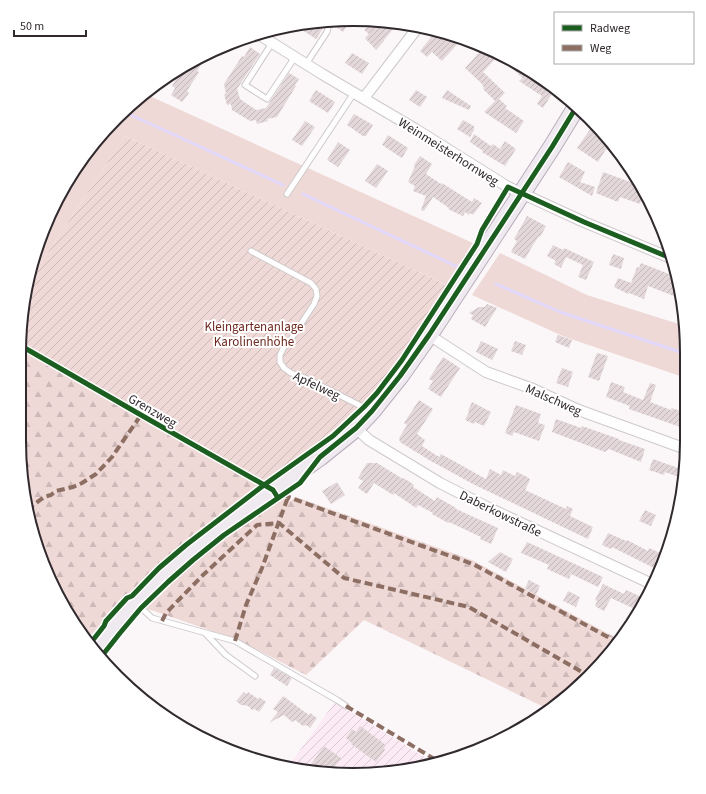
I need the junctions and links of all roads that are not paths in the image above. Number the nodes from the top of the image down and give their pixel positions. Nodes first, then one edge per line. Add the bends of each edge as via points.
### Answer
1 (328, 27) edge
2 (414, 32) edge
3 (264, 38) edge
4 (272, 43) junction
5 (295, 57) junction
6 (306, 64) junction
7 (354, 93) junction
8 (364, 98) junction
9 (574, 112) edge
10 (287, 194) dead end
11 (521, 194) junction
12 (251, 251) dead end
13 (665, 255) edge
14 (429, 335) junction
15 (26, 349) edge
16 (372, 411) junction
17 (356, 428) junction
18 (680, 447) edge
19 (273, 490) junction
20 (648, 582) edge
21 (136, 603) junction
22 (205, 632) junction
23 (99, 646) edge
24 (255, 676) dead end
25 (346, 706) dead end

1 - 6 lane
2 - 8 street
3 - 4 street, Weinmeisterhornweg
4 - 5 street, Weinmeisterhornweg
4 - 5 lane via 245,85 267,99
5 - 6 street, Weinmeisterhornweg
6 - 7 street, Weinmeisterhornweg
7 - 8 street, Weinmeisterhornweg
7 - 10 lane
8 - 11 street, Weinmeisterhornweg
9 - 11 main road
11 - 13 street, Weinmeisterhornweg
11 - 14 main road
12 - 16 lane, Apfelweg via 311,283 316,289 314,304 280,356 284,368
14 - 16 main road
14 - 18 street, Malschweg via 486,372 533,389 584,412
15 - 19 lane, Grenzweg
16 - 17 main road
17 - 19 main road
17 - 20 street, Daberkowstraße via 369,440 440,483
19 - 21 main road via 219,528
21 - 22 lane via 152,618
21 - 23 main road
22 - 24 lane via 226,655
22 - 25 lane via 235,641

